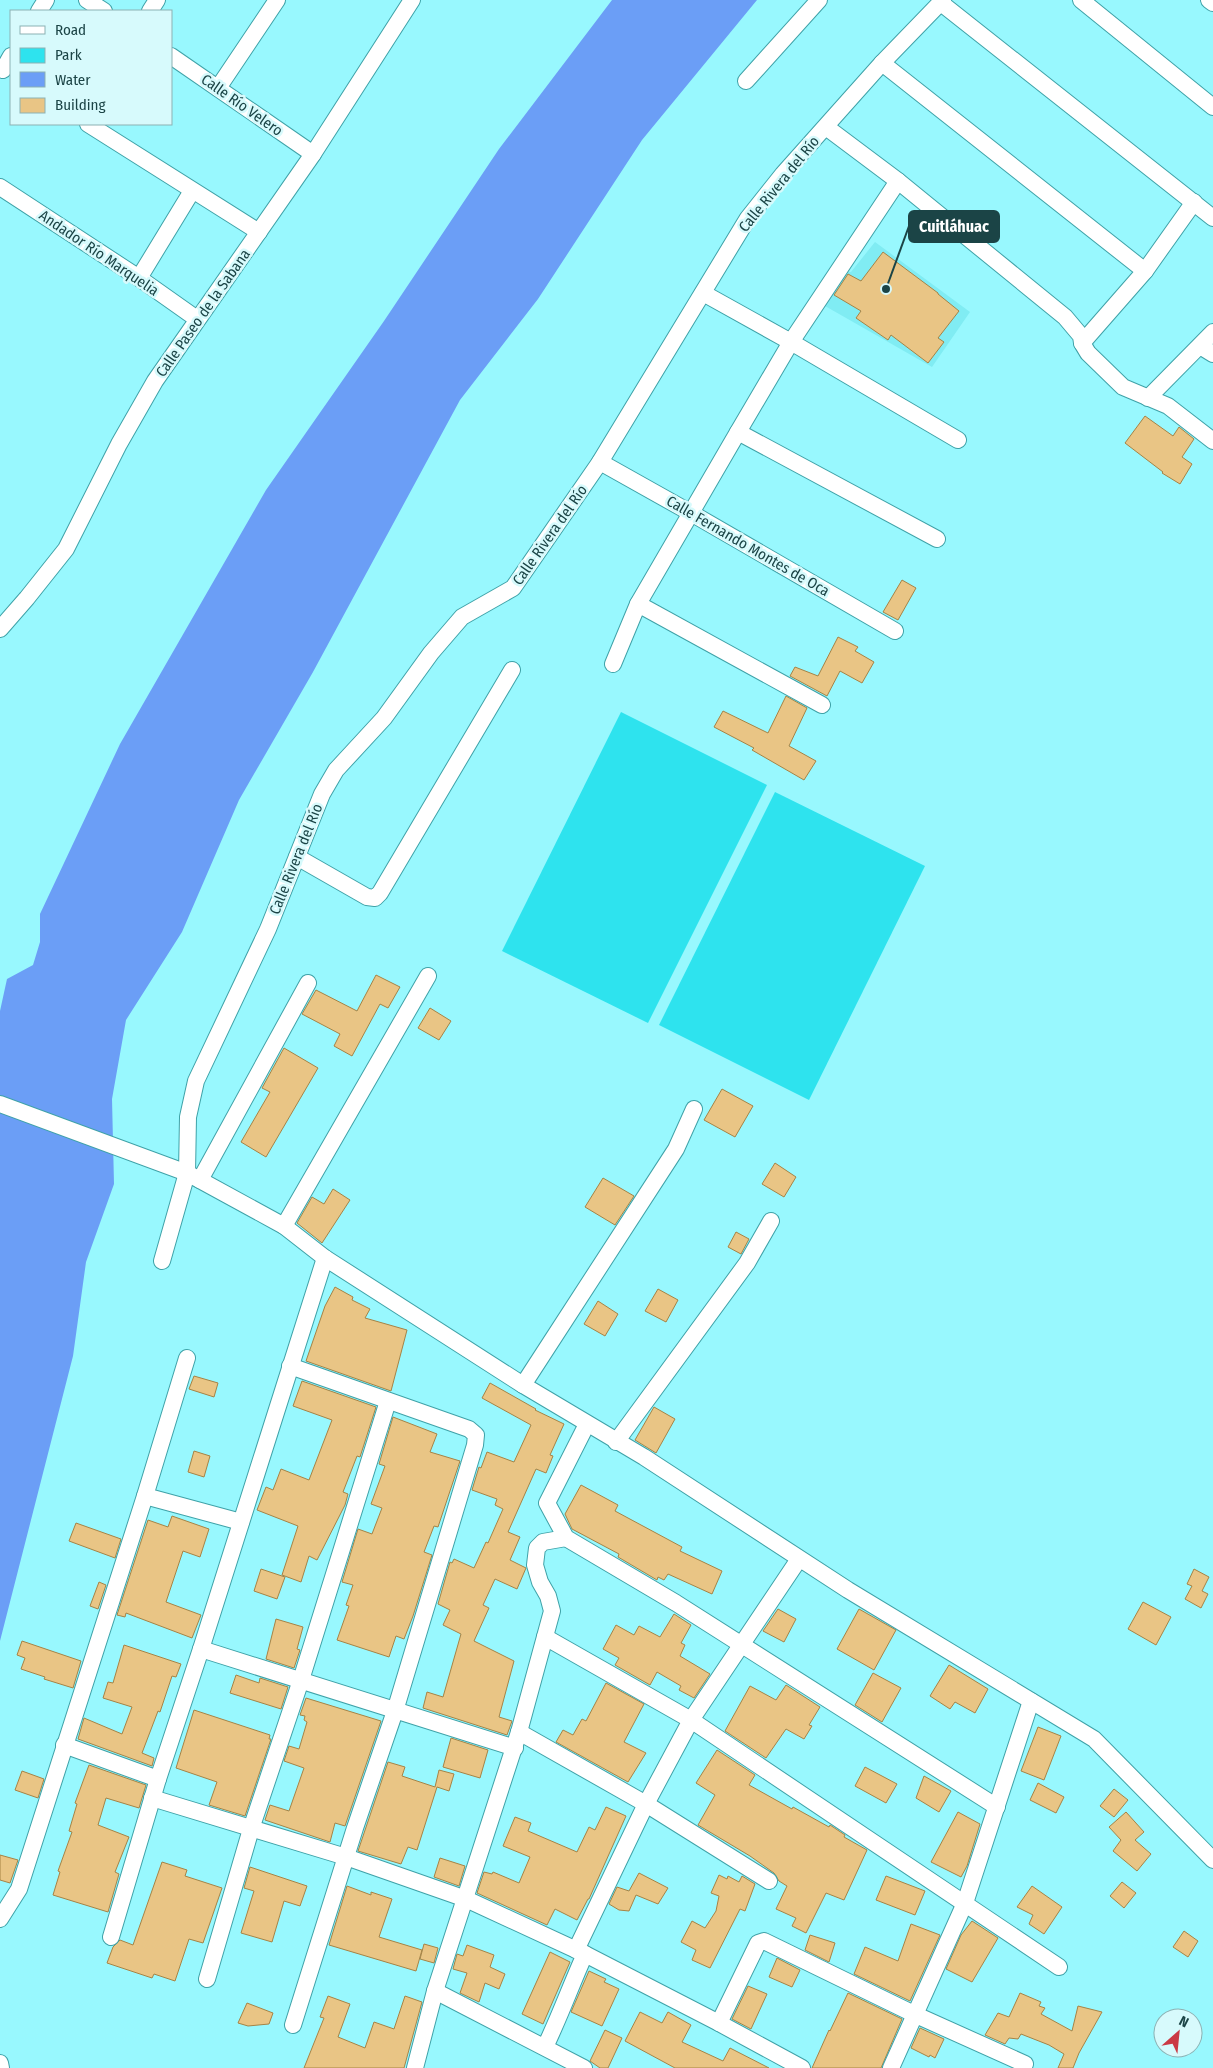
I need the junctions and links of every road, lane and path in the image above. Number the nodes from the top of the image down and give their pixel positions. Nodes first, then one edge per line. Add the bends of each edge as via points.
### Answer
1 (87, 0) edge
2 (277, 0) edge
3 (412, 0) edge
4 (819, 0) edge
5 (1080, 0) edge
6 (1210, 0) edge
7 (942, 1) edge
8 (1213, 3) edge
9 (102, 10) edge
10 (172, 57) edge
11 (882, 63) junction
12 (746, 81) dead end
13 (218, 88) junction
14 (1213, 107) edge
15 (90, 125) edge
16 (826, 127) junction
17 (313, 154) junction
18 (898, 181) junction
19 (0, 187) edge
20 (192, 191) junction
21 (1194, 202) junction
22 (1213, 218) edge
23 (260, 232) junction
24 (1145, 272) junction
25 (139, 278) junction
26 (703, 293) junction
27 (198, 319) junction
28 (1213, 332) edge
29 (791, 342) junction
30 (1082, 343) junction
31 (1206, 350) edge
32 (1148, 398) junction
33 (738, 432) junction
34 (958, 440) dead end
35 (1213, 441) edge
36 (600, 462) junction
37 (691, 513) junction
38 (937, 539) dead end
39 (638, 604) junction
40 (0, 629) edge
41 (895, 631) dead end
42 (613, 664) dead end
43 (512, 670) dead end
44 (822, 705) dead end
45 (297, 857) junction
46 (428, 976) dead end
47 (308, 984) dead end
48 (0, 1104) edge
49 (694, 1109) dead end
50 (193, 1177) junction
51 (771, 1221) dead end
52 (284, 1226) junction
53 (325, 1258) junction
54 (162, 1261) dead end
55 (187, 1358) dead end
56 (290, 1366) junction
57 (523, 1384) junction
58 (388, 1401) junction
59 (587, 1424) junction
60 (616, 1442) junction
61 (145, 1496) junction
62 (241, 1522) junction
63 (566, 1538) junction
64 (799, 1559) junction
65 (545, 1637) junction
66 (742, 1644) junction
67 (202, 1649) junction
68 (301, 1680) junction
69 (1031, 1701) junction
70 (395, 1711) junction
71 (691, 1720) junction
72 (517, 1740) junction
73 (64, 1745) junction
74 (158, 1779) junction
75 (152, 1798) junction
76 (646, 1804) junction
77 (997, 1807) junction
78 (251, 1829) junction
79 (346, 1857) junction
80 (1213, 1860) edge
81 (768, 1880) dead end
82 (466, 1899) junction
83 (965, 1903) junction
84 (0, 1919) edge
85 (111, 1937) dead end
86 (581, 1952) junction
87 (1058, 1967) dead end
88 (207, 1979) dead end
89 (435, 1992) junction
90 (916, 2015) junction
91 (720, 2023) junction
92 (293, 2024) dead end
93 (545, 2047) junction
94 (0, 2064) edge
95 (1025, 2064) dead end
96 (580, 2067) edge
97 (1, 2068) edge
98 (415, 2068) edge
99 (802, 2068) edge
100 (891, 2068) edge

1 - 9 street
2 - 13 street
3 - 17 street, Calle Paseo de la Sabana
4 - 12 street
5 - 14 street
6 - 8 street
7 - 11 street, Calle Rivera del Río
7 - 21 street
10 - 13 street, Calle Río Velero
11 - 16 street, Calle Rivera del Río
11 - 24 street
13 - 17 street, Calle Río Velero
15 - 20 street
16 - 18 street
16 - 26 street, Calle Rivera del Río via 782,174 748,218
17 - 23 street, Calle Paseo de la Sabana
18 - 29 street
18 - 30 street via 1065,317 1081,336
19 - 25 street, Andador Río Marquelia
20 - 23 street
20 - 25 street
21 - 22 street
21 - 24 street
23 - 27 street, Calle Paseo de la Sabana
24 - 30 street
25 - 27 street, Andador Río Marquelia
26 - 29 street
26 - 36 street, Calle Rivera del Río
27 - 40 street, Calle Paseo de la Sabana via 155,381 66,549
28 - 31 street
29 - 33 street
29 - 34 street
30 - 32 street via 1123,387
31 - 32 street
32 - 35 street via 1168,406
33 - 37 street
33 - 38 street
36 - 37 street, Calle Fernando Montes de Oca
36 - 45 street, Calle Rivera del Río via 513,588 462,617 431,653 384,718 336,770 322,794
37 - 39 street
37 - 41 street, Calle Fernando Montes de Oca
39 - 42 street
39 - 44 street
43 - 45 street via 375,898 367,897
45 - 50 street, Calle Rivera del Río via 268,929 196,1081 188,1117
46 - 52 street
47 - 50 street
48 - 50 street
49 - 57 street via 676,1149
50 - 52 street
50 - 54 street
51 - 60 street via 747,1263
52 - 53 street
53 - 56 street
53 - 57 street
55 - 61 street
56 - 58 street
56 - 62 street
57 - 59 street
58 - 68 street
58 - 70 street via 469,1429 476,1435
59 - 60 street
59 - 63 street via 547,1503
60 - 64 street
61 - 62 street
61 - 73 street
62 - 67 street
63 - 65 street via 543,1542 537,1548 535,1565 552,1611
63 - 66 street
64 - 66 street
64 - 69 street
65 - 71 street
65 - 72 street
66 - 71 street
66 - 77 street
67 - 68 street
67 - 74 street
68 - 70 street
68 - 78 street
69 - 77 street
69 - 80 street via 1094,1739
70 - 72 street
70 - 79 street
71 - 76 street
71 - 83 street
72 - 76 street
72 - 82 street
73 - 74 street
73 - 84 street via 19,1889
74 - 75 street
75 - 78 street
75 - 85 street
76 - 81 street
76 - 86 street
77 - 83 street
78 - 79 street
78 - 88 street
79 - 82 street
79 - 92 street
82 - 86 street
82 - 89 street
83 - 87 street
83 - 90 street
86 - 91 street
86 - 93 street via 563,2012
89 - 93 street
89 - 98 street
90 - 91 street via 764,1941 758,1944
90 - 95 street
90 - 100 street
91 - 99 street
93 - 96 street
94 - 97 street

